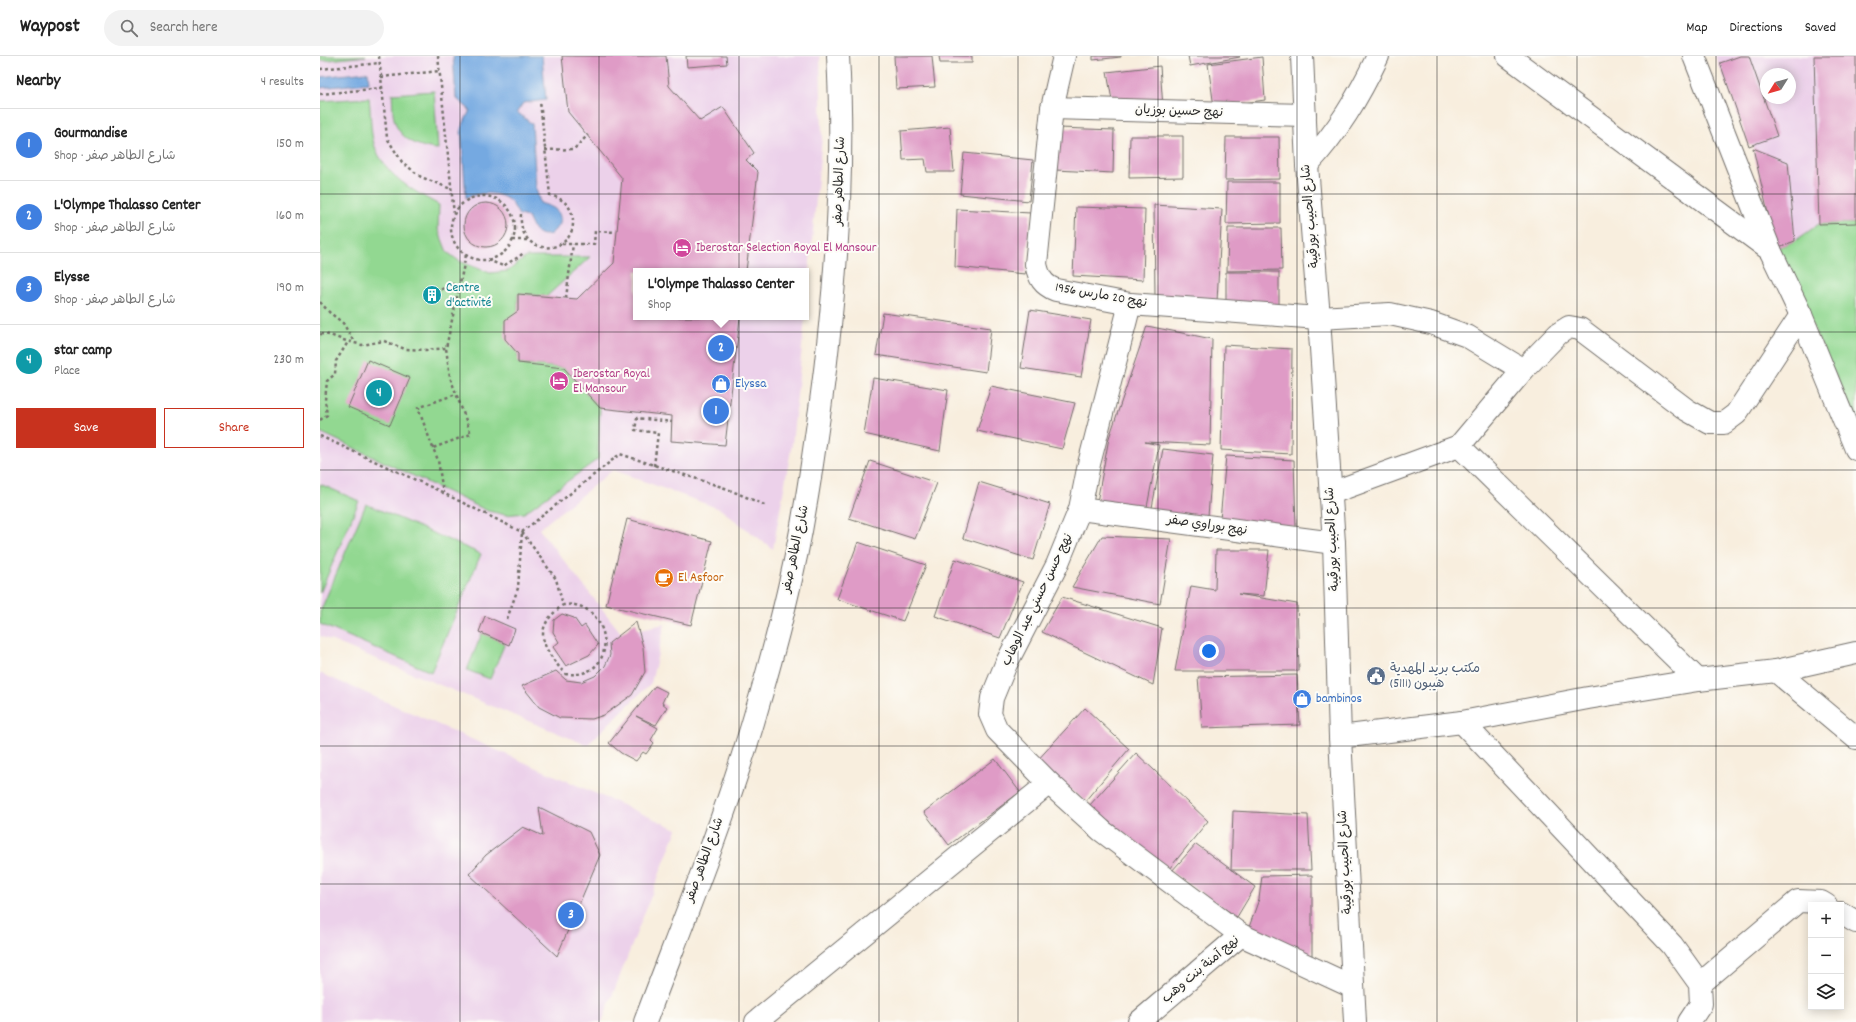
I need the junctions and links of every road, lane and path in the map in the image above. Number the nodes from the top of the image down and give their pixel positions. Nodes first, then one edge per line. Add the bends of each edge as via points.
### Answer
1 (379, 56) edge
2 (438, 56) edge
3 (838, 56) edge
4 (1064, 56) edge
5 (1302, 56) edge
6 (1378, 56) edge
7 (1508, 56) edge
8 (1694, 56) edge
9 (380, 63) junction
10 (320, 69) edge
11 (440, 71) junction
12 (381, 77) junction
13 (382, 88) junction
14 (320, 94) edge
15 (540, 101) dead end
16 (1052, 108) junction
17 (1305, 115) junction
18 (588, 135) dead end
19 (545, 150) junction
20 (1307, 165) junction
21 (451, 189) junction
22 (522, 214) dead end
23 (454, 215) junction
24 (616, 232) dead end
25 (512, 240) junction
26 (528, 240) junction
27 (562, 244) junction
28 (573, 244) junction
29 (1770, 250) junction
30 (524, 252) dead end
31 (466, 255) junction
32 (487, 259) junction
33 (460, 285) junction
34 (436, 293) dead end
35 (566, 298) dead end
36 (320, 302) edge
37 (1130, 304) junction
38 (1801, 315) junction
39 (1319, 318) junction
40 (320, 334) edge
41 (348, 342) junction
42 (354, 343) junction
43 (446, 348) junction
44 (1523, 370) junction
45 (456, 394) junction
46 (320, 420) edge
47 (672, 422) dead end
48 (320, 436) edge
49 (1459, 446) junction
50 (433, 448) junction
51 (1856, 449) edge
52 (654, 466) junction
53 (443, 493) junction
54 (1331, 493) junction
55 (767, 506) dead end
56 (1080, 509) junction
57 (522, 532) junction
58 (1334, 543) junction
59 (563, 605) junction
60 (507, 619) dead end
61 (1856, 653) edge
62 (1776, 671) junction
63 (1698, 680) junction
64 (1462, 722) junction
65 (1340, 737) junction
66 (1856, 738) edge
67 (1049, 783) junction
68 (1821, 902) edge
69 (1844, 915) edge
70 (1856, 922) edge
71 (1241, 935) junction
72 (1700, 984) junction
73 (1353, 987) junction
74 (645, 1022) edge
75 (756, 1022) edge
76 (1139, 1022) edge
77 (1355, 1022) edge
78 (1689, 1022) edge

1 - 9 path
2 - 11 path
3 - 74 street, شارع الطاهر صفر via 842,119 840,218 829,344 805,509 781,622 751,727 728,797
4 - 16 street, نهج 20 مارس 1956
5 - 17 street, شارع الحبيب بورقيبة
6 - 20 street via 1346,117
7 - 29 street
8 - 29 street
9 - 10 path
9 - 12 path
11 - 12 path
11 - 21 path
12 - 13 path
13 - 14 path
13 - 21 path via 387,138 402,162 421,177
15 - 19 path
16 - 17 street, نهج حسين بوزيان
16 - 37 street, نهج 20 مارس 1956 via 1036,264 1039,277 1046,286 1056,290
17 - 20 street, شارع الحبيب بورقيبة
18 - 19 path via 574,149
19 - 27 path via 550,195 566,203 572,211 574,220 569,237
20 - 39 street, شارع الحبيب بورقيبة
21 - 23 path
22 - 26 path via 523,232
23 - 25 path via 458,206 467,200 489,196 508,208 513,218
23 - 31 path via 450,226 452,238 457,248
24 - 28 path via 596,231 594,244
25 - 26 path
25 - 32 path via 498,256
26 - 27 path via 544,248
27 - 28 path
28 - 35 path
29 - 38 street
30 - 32 path via 503,266
31 - 32 path via 476,259
31 - 33 path
33 - 34 path via 450,284
33 - 43 path
36 - 42 path via 343,323
37 - 39 street, نهج 20 مارس 1956
37 - 56 street, نهج حسن حسني عبد الوهاب
38 - 44 street via 1736,414 1724,423 1710,423 1687,410 1580,329 1569,327 1558,334
38 - 51 street
39 - 44 street, نهج 20 مارس 1956 via 1390,314 1431,323 1467,336
39 - 54 street, شارع الحبيب بورقيبة
40 - 41 path
41 - 42 path
41 - 46 path via 336,361 334,374 328,381 326,415
42 - 43 path via 384,341 405,348
43 - 45 path via 450,377
44 - 49 street
45 - 50 path via 418,408
45 - 50 path via 471,434
47 - 52 path via 637,418 635,430 658,433
48 - 53 path
49 - 54 street
49 - 63 street
50 - 53 path via 438,460
52 - 55 path via 725,488
52 - 57 path via 620,454
53 - 57 path
54 - 58 street, شارع الحبيب بورقيبة
56 - 58 street, نهج بوراوي صفر
56 - 67 street, نهج حسن حسني عبد الوهاب via 1057,565 1006,664 992,698 990,714 997,730
57 - 59 path via 556,579
57 - 60 path via 518,588
58 - 65 street, شارع الحبيب بورقيبة
59 - 59 path via 550,615 545,624 542,634 544,647 565,674 575,675 590,670 603,658 606,643 601,626 589,612 576,605
61 - 62 street
62 - 63 street
62 - 66 street
63 - 64 street
64 - 65 street
64 - 72 street via 1672,945
65 - 73 street, شارع الحبيب بورقيبة
67 - 71 street, نهج حسن حسني عبد الوهاب via 1102,831
67 - 75 street
68 - 72 street via 1798,901
69 - 70 street
71 - 73 street, نهج آمنة بنت وهب
71 - 76 street, نهج آمنة بنت وهب
72 - 78 street via 1701,1004
73 - 77 street, شارع الحبيب بورقيبة

